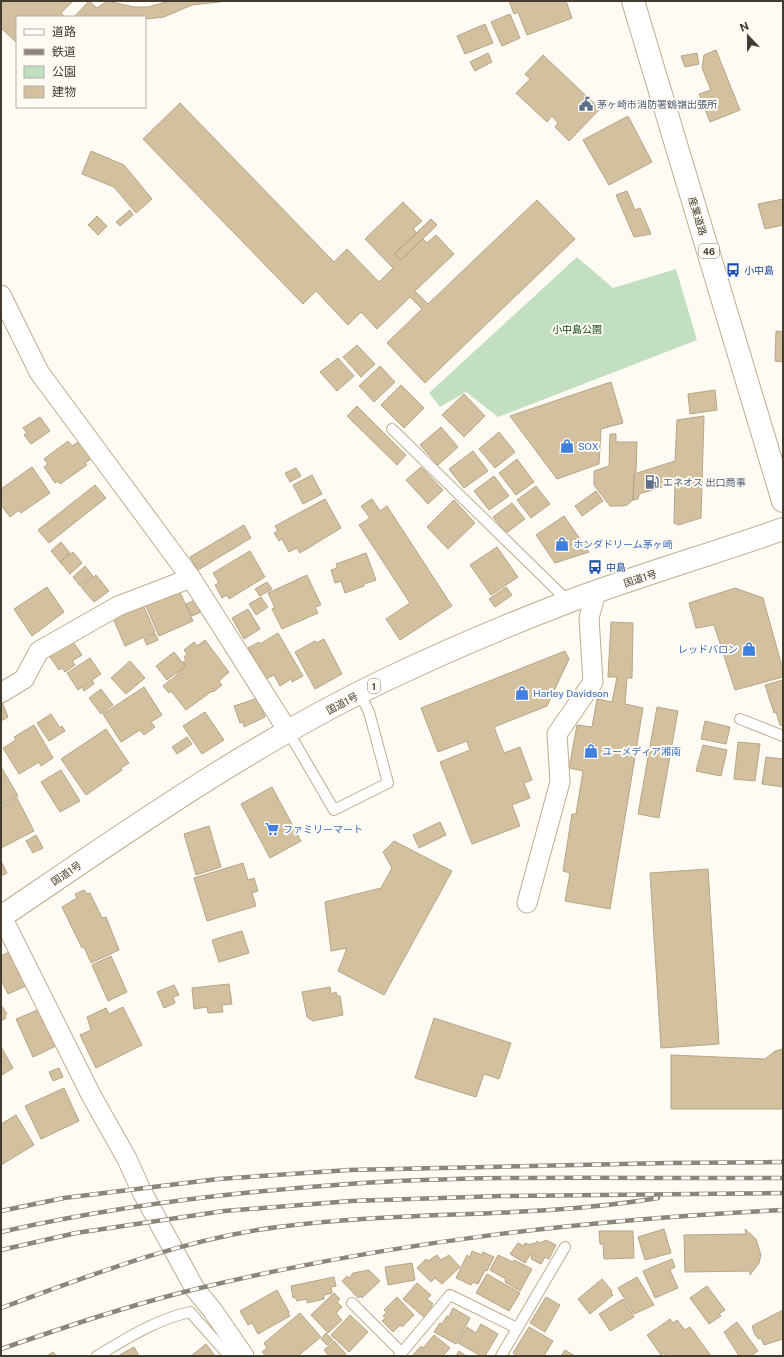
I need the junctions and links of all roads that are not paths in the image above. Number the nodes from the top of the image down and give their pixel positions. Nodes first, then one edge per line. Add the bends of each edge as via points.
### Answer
1 (633, 1) edge
2 (1, 295) edge
3 (392, 429) dead end
4 (783, 501) edge
5 (783, 529) edge
6 (191, 578) junction
7 (596, 592) junction
8 (569, 602) junction
9 (1, 693) edge
10 (360, 694) junction
11 (740, 719) dead end
12 (288, 731) junction
13 (783, 736) edge
14 (527, 903) dead end
15 (1, 917) edge
16 (565, 1247) dead end
17 (352, 1303) dead end
18 (517, 1328) junction
19 (400, 1354) edge
20 (97, 1356) edge
21 (228, 1356) edge
22 (244, 1356) edge
23 (502, 1356) edge

1 - 4 main road, 産業道路 / 46
2 - 6 street via 39,372
3 - 8 lane
5 - 7 main road, 国道1号 / 1
6 - 9 street via 118,606 39,651 24,678
6 - 12 street
7 - 8 main road, 国道1号 / 1
7 - 14 street via 589,618 593,682 557,734 560,782
8 - 10 main road, 国道1号 / 1 via 467,644
10 - 12 main road, 国道1号 / 1
10 - 12 lane via 369,712 388,783 334,810
11 - 13 lane
12 - 15 main road, 国道1号 / 1 via 153,813
15 - 22 street via 91,1095 195,1289
16 - 18 lane
17 - 19 lane
18 - 19 lane via 450,1295
18 - 23 lane
20 - 21 lane via 130,1336 175,1315 190,1312

